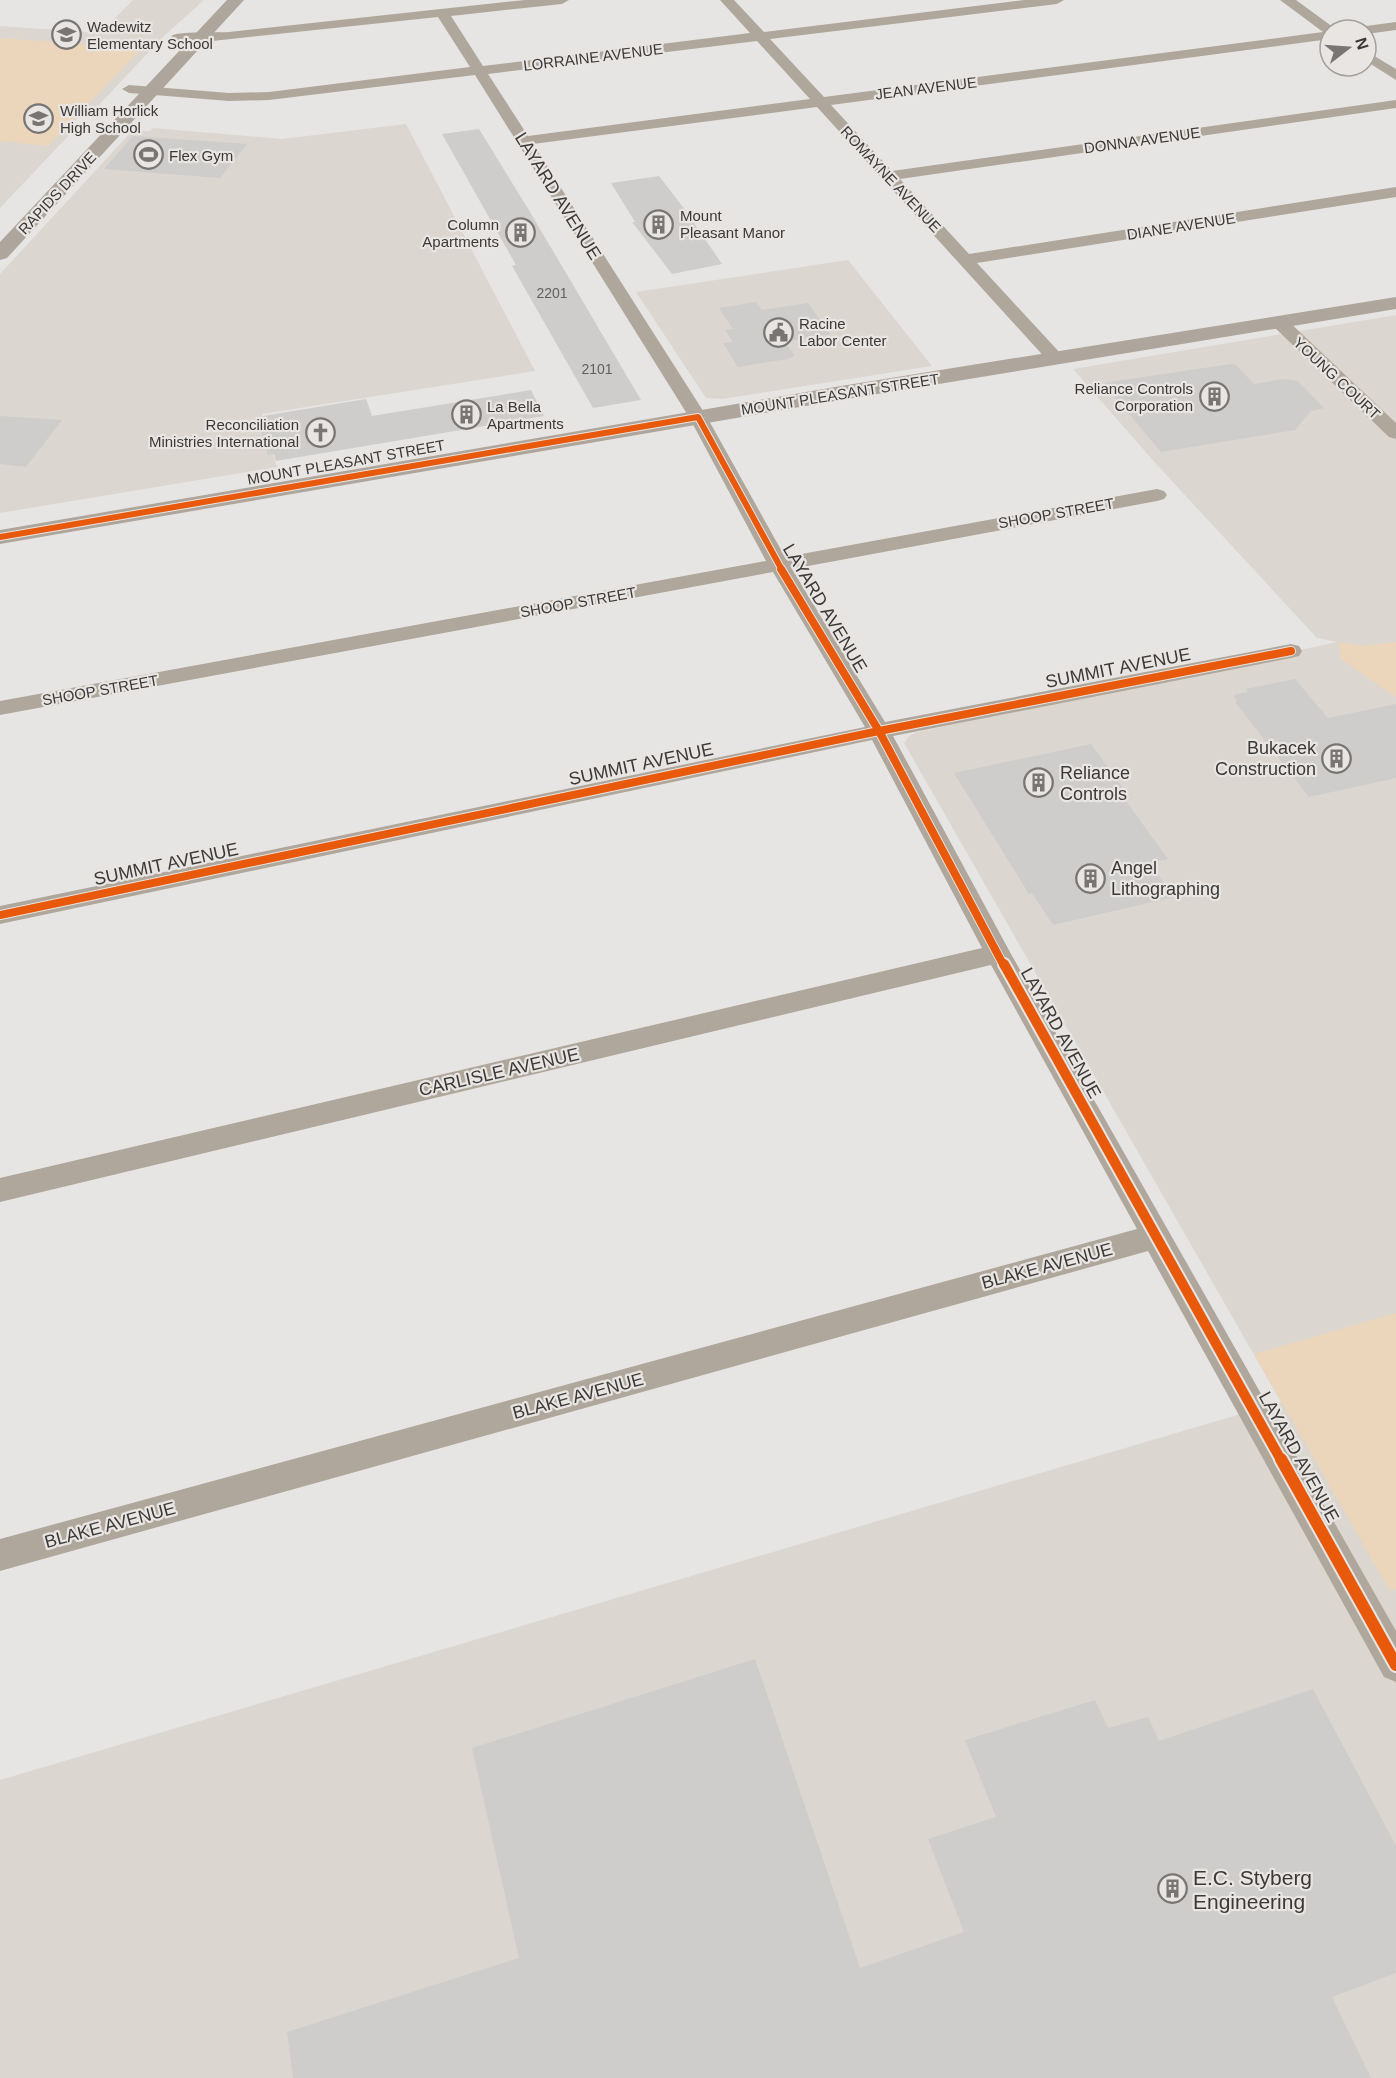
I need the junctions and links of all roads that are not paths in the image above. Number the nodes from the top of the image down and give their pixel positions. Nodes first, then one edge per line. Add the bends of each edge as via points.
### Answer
1 (212, 0) edge
2 (236, 0) edge
3 (562, 0) edge
4 (727, 0) edge
5 (1057, 0) edge
6 (1287, 0) edge
7 (443, 14) junction
8 (1318, 22) edge
9 (1396, 26) edge
10 (1378, 28) edge
11 (178, 36) junction
12 (760, 36) junction
13 (1318, 37) edge
14 (203, 38) junction
15 (162, 54) dead end
16 (1378, 63) edge
17 (145, 71) dead end
18 (478, 71) junction
19 (1396, 76) edge
20 (129, 89) junction
21 (153, 91) junction
22 (820, 102) junction
23 (1396, 104) edge
24 (113, 106) dead end
25 (522, 141) junction
26 (888, 176) junction
27 (1396, 192) edge
28 (0, 254) edge
29 (966, 260) junction
30 (1396, 303) edge
31 (1279, 322) junction
32 (1055, 358) junction
33 (698, 417) junction
34 (1396, 433) edge
35 (1157, 495) dead end
36 (0, 537) edge
37 (779, 565) junction
38 (1291, 651) dead end
39 (0, 708) edge
40 (879, 731) junction
41 (0, 915) edge
42 (998, 954) junction
43 (0, 1190) edge
44 (1157, 1236) junction
45 (0, 1555) edge
46 (1396, 1665) edge

1 - 11 street
2 - 14 street, RAPIDS DRIVE
3 - 7 street
4 - 12 street, ROMAYNE AVENUE
5 - 12 street, LORRAINE AVENUE
6 - 8 street
7 - 14 street
7 - 18 street, LAYARD AVENUE
9 - 10 street
11 - 14 street
11 - 15 street
12 - 18 street, LORRAINE AVENUE
12 - 22 street, ROMAYNE AVENUE
13 - 22 street, JEAN AVENUE
14 - 21 street, RAPIDS DRIVE
16 - 19 street
17 - 20 street
18 - 21 street, LORRAINE AVENUE via 269,96
18 - 25 street, LAYARD AVENUE
20 - 21 street, LORRAINE AVENUE
20 - 24 street
21 - 28 street, RAPIDS DRIVE
22 - 25 street, JEAN AVENUE
22 - 26 street, ROMAYNE AVENUE
23 - 26 street, DONNA AVENUE
25 - 33 street, LAYARD AVENUE
26 - 29 street, ROMAYNE AVENUE
27 - 29 street, DIANE AVENUE
29 - 32 street, ROMAYNE AVENUE
30 - 31 street, MOUNT PLEASANT STREET
31 - 32 street, MOUNT PLEASANT STREET
31 - 34 street, YOUNG COURT
32 - 33 street, MOUNT PLEASANT STREET
33 - 36 street, MOUNT PLEASANT STREET
33 - 37 street, LAYARD AVENUE
35 - 37 street, SHOOP STREET
37 - 39 street, SHOOP STREET
37 - 40 street, LAYARD AVENUE
38 - 40 street, SUMMIT AVENUE
40 - 41 street, SUMMIT AVENUE
40 - 42 street, LAYARD AVENUE
42 - 43 street, CARLISLE AVENUE
42 - 44 street, LAYARD AVENUE
44 - 45 street, BLAKE AVENUE
44 - 46 street, LAYARD AVENUE

